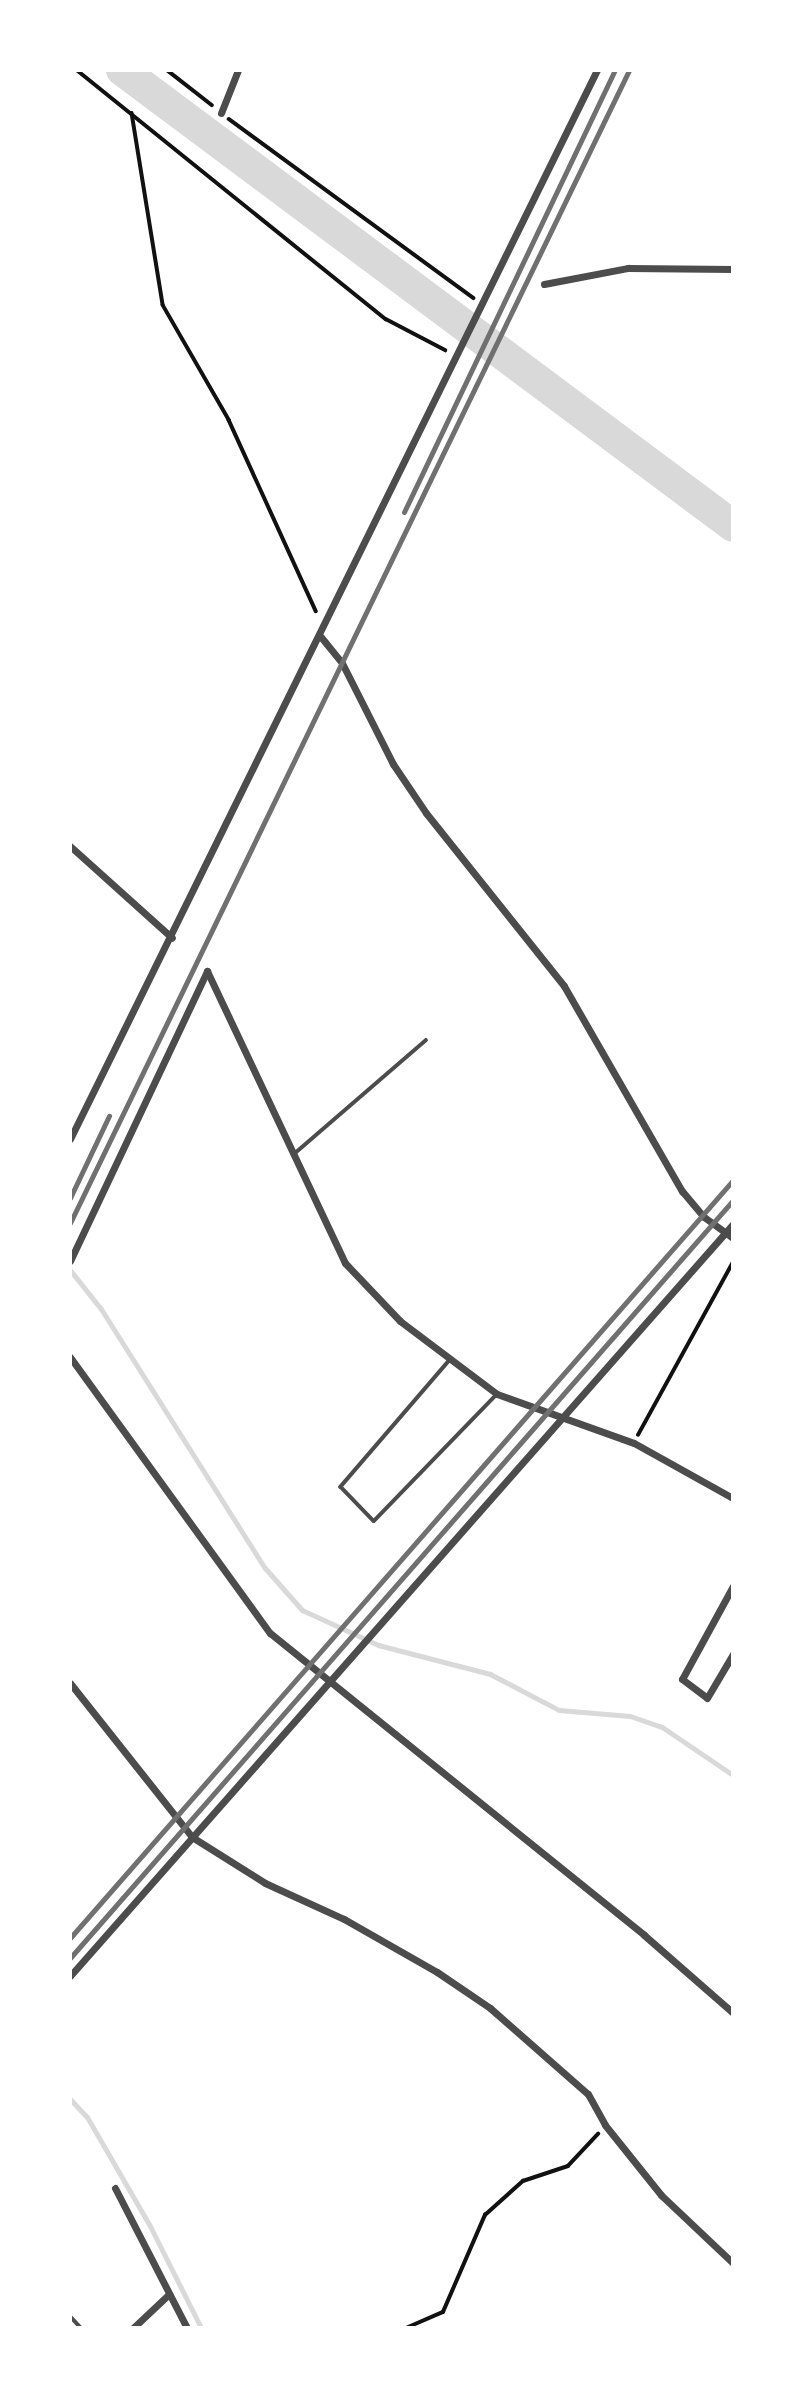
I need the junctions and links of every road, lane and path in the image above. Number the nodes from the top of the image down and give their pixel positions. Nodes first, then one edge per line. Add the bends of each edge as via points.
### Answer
1 (77, 70) edge
2 (167, 70) edge
3 (238, 70) edge
4 (597, 70) edge
5 (132, 113) junction
6 (221, 113) junction
7 (733, 269) edge
8 (544, 284) dead end
9 (478, 304) junction
10 (454, 352) junction
11 (328, 620) junction
12 (321, 637) junction
13 (70, 846) edge
14 (172, 938) junction
15 (426, 1040) dead end
16 (70, 1139) edge
17 (294, 1154) junction
18 (733, 1224) edge
19 (726, 1232) junction
20 (733, 1238) edge
21 (70, 1261) edge
22 (733, 1262) edge
23 (70, 1357) edge
24 (451, 1359) junction
25 (497, 1394) junction
26 (564, 1415) junction
27 (634, 1443) junction
28 (733, 1498) edge
29 (733, 1586) edge
30 (733, 1654) edge
31 (329, 1681) junction
32 (70, 1683) edge
33 (192, 1837) junction
34 (70, 1976) edge
35 (733, 2013) edge
36 (605, 2125) junction
37 (115, 2188) dead end
38 (733, 2263) edge
39 (167, 2296) junction
40 (70, 2316) edge
41 (81, 2328) edge
42 (132, 2328) edge
43 (187, 2328) edge
44 (328, 2328) edge
45 (336, 2328) edge
46 (406, 2328) edge

1 - 5 path
2 - 6 path
3 - 6 street
4 - 9 street via 488,293
5 - 10 path via 386,319
5 - 11 path via 163,305 229,420 317,614
6 - 9 path
7 - 8 street via 628,268
9 - 10 street
10 - 11 street
11 - 12 street
12 - 14 street
12 - 19 street via 342,663 393,764 426,813 564,986 682,1191 704,1217
13 - 14 street
14 - 16 street
15 - 17 lane
17 - 21 street via 207,971
17 - 24 street via 345,1263 400,1321
18 - 19 street
19 - 20 street
19 - 26 street
22 - 27 path
23 - 31 street via 270,1633
24 - 25 street
24 - 25 lane via 341,1487 374,1521
25 - 26 street
26 - 27 street
26 - 31 street
27 - 28 street
29 - 30 street via 682,1679 707,1698
31 - 33 street
31 - 35 street
32 - 33 street
33 - 34 street
33 - 36 street via 264,1882 344,1919 437,1972 490,2008 588,2094
36 - 38 street via 661,2195
36 - 46 path via 568,2166 523,2181 485,2215 443,2312
37 - 39 street via 145,2239
39 - 42 street
39 - 43 street
40 - 41 lane
44 - 45 path

